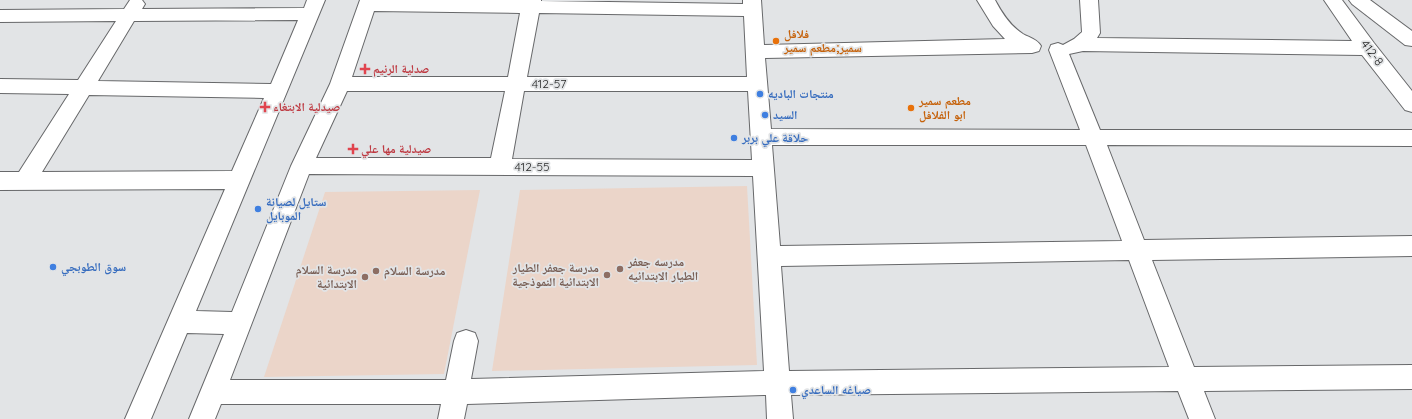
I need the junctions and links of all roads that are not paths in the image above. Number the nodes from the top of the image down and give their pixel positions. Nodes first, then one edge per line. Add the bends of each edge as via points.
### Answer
1 (986, 0) edge
2 (1089, 0) edge
3 (1333, 0) edge
4 (1358, 0) edge
5 (369, 2) edge
6 (531, 3) edge
7 (752, 5) edge
8 (313, 7) edge
9 (134, 8) edge
10 (0, 16) edge
11 (1412, 40) edge
12 (1081, 44) junction
13 (1029, 45) junction
14 (1368, 48) junction
15 (1058, 50) junction
16 (756, 52) junction
17 (340, 84) junction
18 (516, 84) junction
19 (758, 84) junction
20 (0, 86) edge
21 (84, 88) junction
22 (277, 92) junction
23 (1412, 105) edge
24 (1093, 136) junction
25 (761, 138) junction
26 (1412, 138) edge
27 (302, 166) junction
28 (500, 167) junction
29 (763, 168) junction
30 (239, 180) junction
31 (0, 181) edge
32 (25, 181) junction
33 (1412, 246) edge
34 (1137, 249) junction
35 (769, 256) junction
36 (179, 322) junction
37 (241, 323) junction
38 (466, 341) dead end
39 (1412, 377) edge
40 (1187, 379) junction
41 (777, 383) junction
42 (212, 392) junction
43 (456, 392) junction
44 (138, 419) edge
45 (202, 419) edge
46 (451, 419) edge
47 (780, 419) edge
48 (1202, 419) edge

1 - 13 street via 1003,28 1014,38
2 - 12 street via 1091,33
3 - 14 street, 412-8
4 - 11 street
5 - 6 street
5 - 17 street
6 - 7 street
6 - 18 street
7 - 16 street
8 - 9 street
8 - 22 street
9 - 10 street
9 - 21 street
12 - 14 street
12 - 15 street
13 - 15 street
13 - 16 street
14 - 23 street, 412-8
15 - 24 street
16 - 19 street
17 - 18 street, 412-57
17 - 27 street
18 - 19 street, 412-57
18 - 28 street
19 - 25 street
20 - 21 street
21 - 22 street
21 - 32 street
22 - 30 street
24 - 25 street
24 - 26 street
24 - 34 street
25 - 29 street
27 - 28 street, 412-55
27 - 37 street
28 - 29 street, 412-55
29 - 35 street
30 - 32 street
30 - 36 street
31 - 32 street
33 - 34 street
34 - 35 street
34 - 40 street
35 - 41 street
36 - 37 street
36 - 44 street
37 - 42 street
38 - 43 street
39 - 40 street
40 - 41 street
40 - 48 street
41 - 43 street
41 - 47 street
42 - 43 street
42 - 45 street
43 - 46 street

